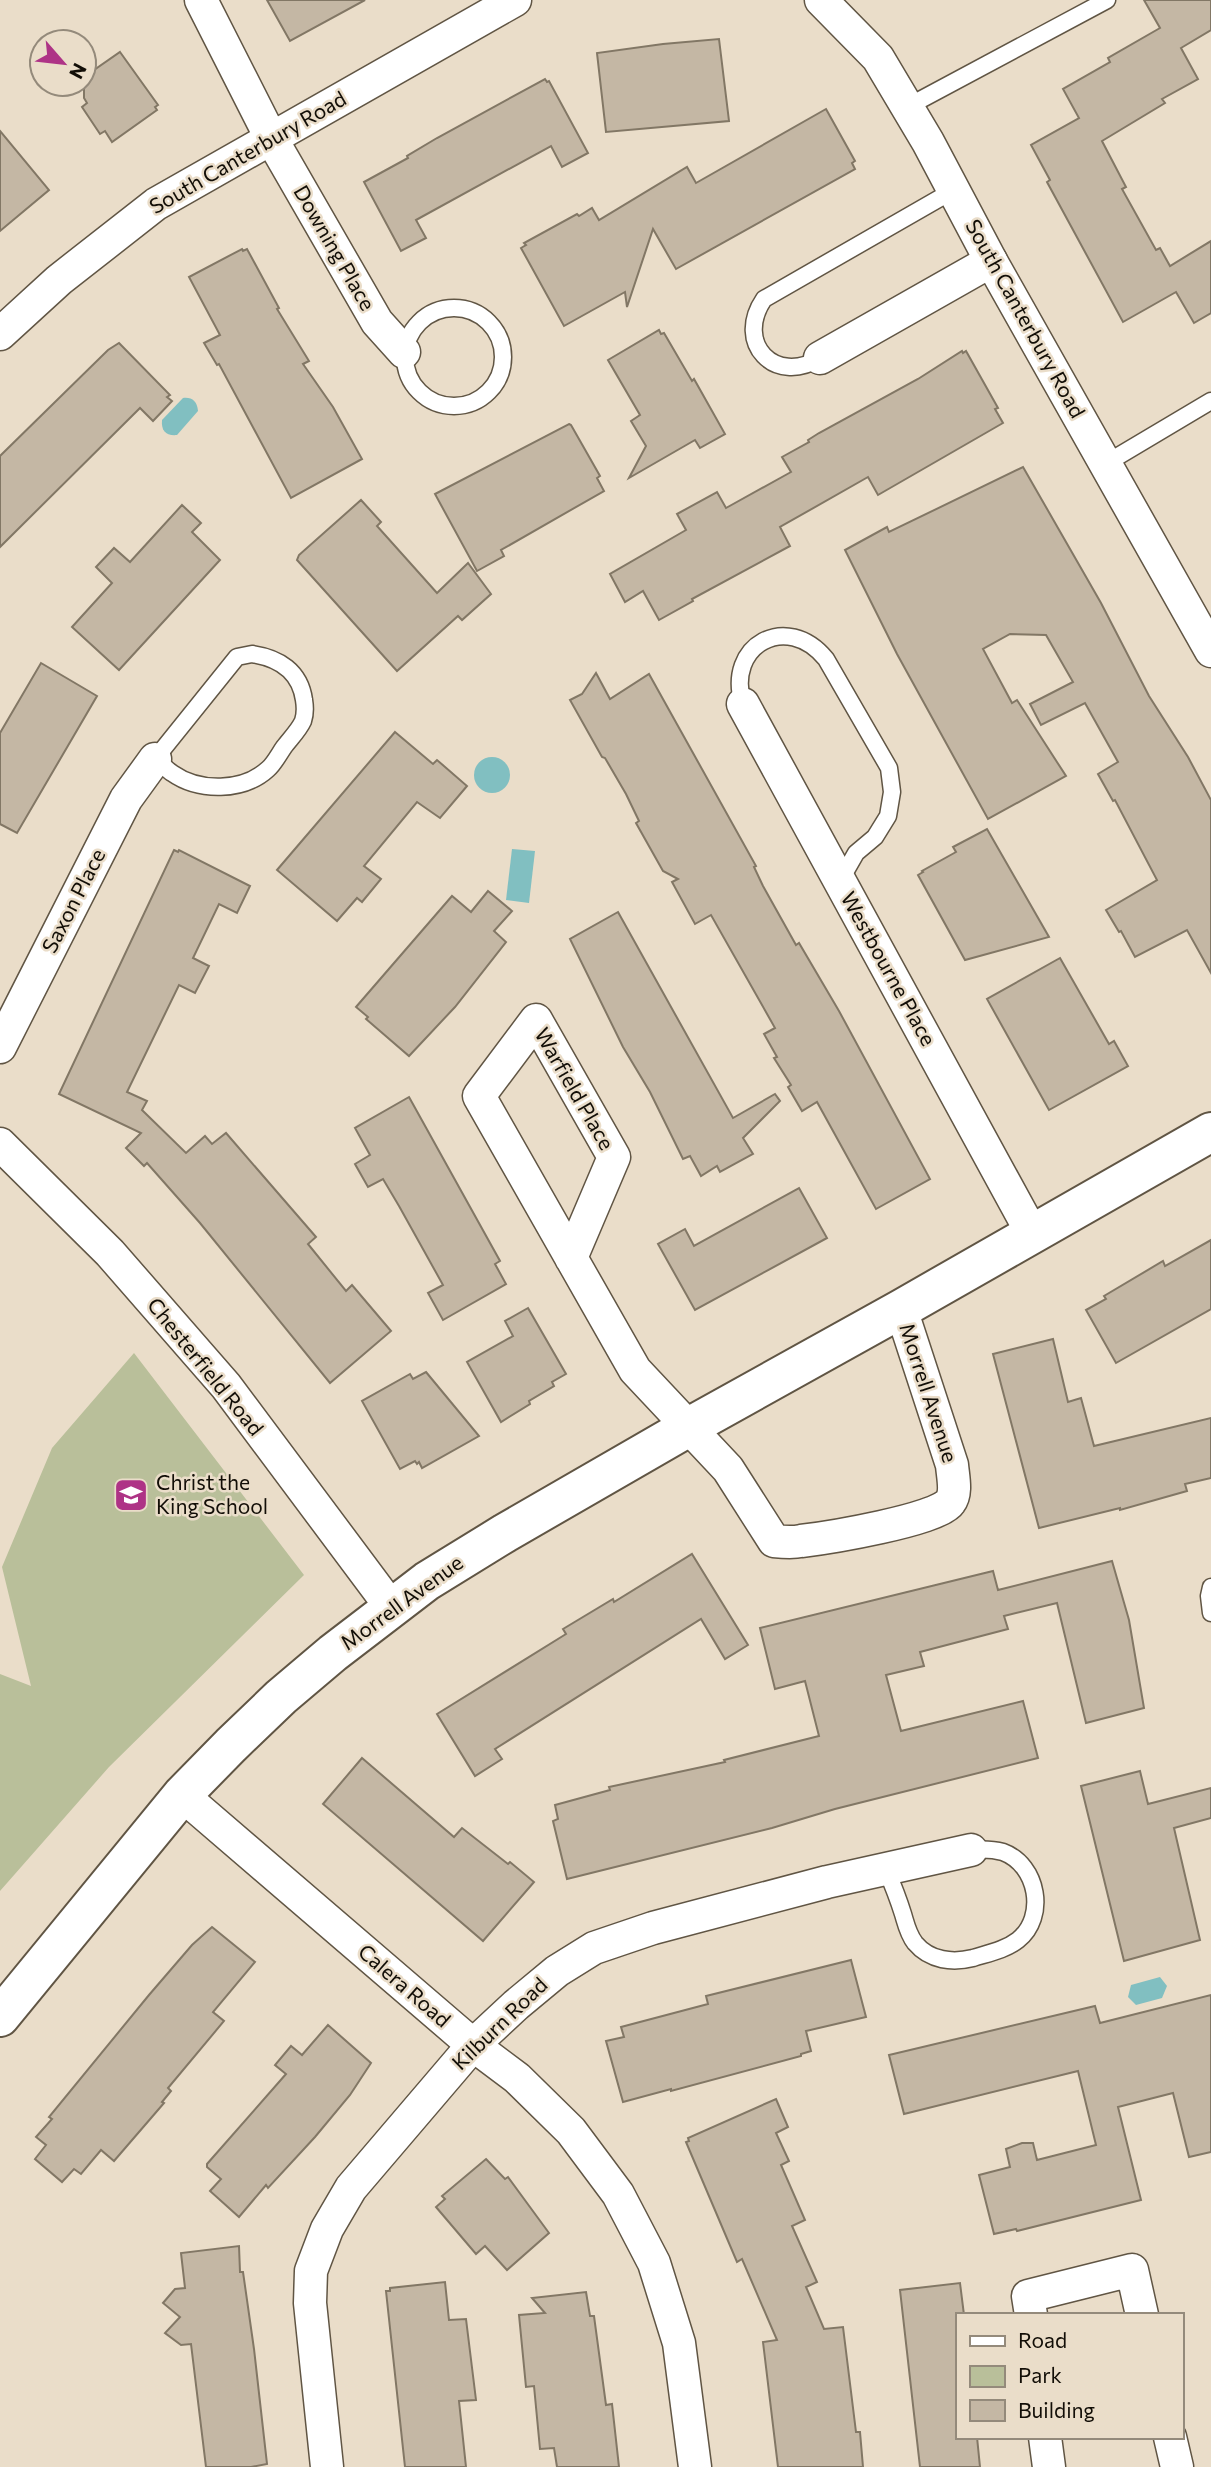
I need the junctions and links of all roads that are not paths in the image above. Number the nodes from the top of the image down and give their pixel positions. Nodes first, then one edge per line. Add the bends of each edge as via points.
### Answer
1 (201, 0) edge
2 (515, 0) edge
3 (821, 0) edge
4 (1107, 0) edge
5 (907, 107) junction
6 (271, 138) junction
7 (954, 190) junction
8 (991, 261) junction
9 (0, 334) edge
10 (404, 352) junction
11 (820, 358) joint
12 (1211, 401) edge
13 (1105, 464) junction
14 (1211, 651) edge
15 (743, 704) joint
16 (155, 759) junction
17 (839, 881) junction
18 (0, 1047) edge
19 (1211, 1132) edge
20 (0, 1144) edge
21 (1033, 1235) junction
22 (571, 1258) junction
23 (901, 1309) junction
24 (687, 1428) junction
25 (774, 1541) joint
26 (1211, 1587) edge
27 (391, 1607) junction
28 (1211, 1613) edge
29 (182, 1795) junction
30 (971, 1850) joint
31 (886, 1868) junction
32 (0, 2017) edge
33 (473, 2045) junction
34 (1031, 2313) edge
35 (1142, 2313) edge
36 (1045, 2439) edge
37 (1170, 2439) edge
38 (327, 2467) edge
39 (695, 2467) edge
40 (1049, 2467) edge
41 (1177, 2467) edge

1 - 6 street, Downing Place
2 - 6 street, South Canterbury Road
3 - 5 street, South Canterbury Road via 878,58
4 - 5 lane
5 - 7 street, South Canterbury Road
6 - 9 street, South Canterbury Road via 156,204 59,280
6 - 10 street, Downing Place via 377,322
7 - 8 street, South Canterbury Road
7 - 11 lane via 764,299 756,310 753,331 759,350 781,367 795,368
8 - 11 street
8 - 13 street, South Canterbury Road
10 - 10 lane via 415,388 433,403 448,407 478,401 499,378 503,363 503,347 488,320 460,307 444,308 417,323
12 - 13 lane
13 - 14 street, South Canterbury Road
15 - 17 street, Westbourne Place
15 - 17 lane via 738,689 745,657 770,638 802,639 826,659 888,768 892,792 888,816
16 - 16 lane via 196,784 221,787 246,782 268,769 303,720 303,689 283,664 253,654 237,657
16 - 18 street, Saxon Place via 126,799
17 - 21 street, Westbourne Place
19 - 21 street, Morrell Avenue
20 - 27 street, Chesterfield Road via 110,1253 226,1387
21 - 23 street, Morrell Avenue
22 - 22 street, Warfield Place via 614,1157 536,1020 479,1096
22 - 24 street, Warfield Place via 635,1370
23 - 24 street, Morrell Avenue
23 - 25 street, Morrell Avenue via 952,1465 952,1500 942,1511 903,1522 800,1542
24 - 25 street, Warfield Place via 728,1469
24 - 27 street, Morrell Avenue via 505,1533
26 - 28 lane
27 - 29 street, Morrell Avenue via 281,1697
29 - 32 street, Morrell Avenue
29 - 33 street, Calera Road
30 - 31 street, Kilburn Road
30 - 31 lane via 1005,1853 1019,1862 1030,1875 1036,1909 1020,1939 959,1962 928,1954 915,1944
31 - 33 street, Kilburn Road via 653,1928 594,1948 557,1971
33 - 38 street, Kilburn Road via 351,2188 327,2229 311,2271 310,2303
33 - 39 street, Calera Road via 516,2078 571,2131 618,2194 654,2263 679,2343
34 - 35 street via 1028,2296 1132,2270
36 - 40 street
37 - 41 street

